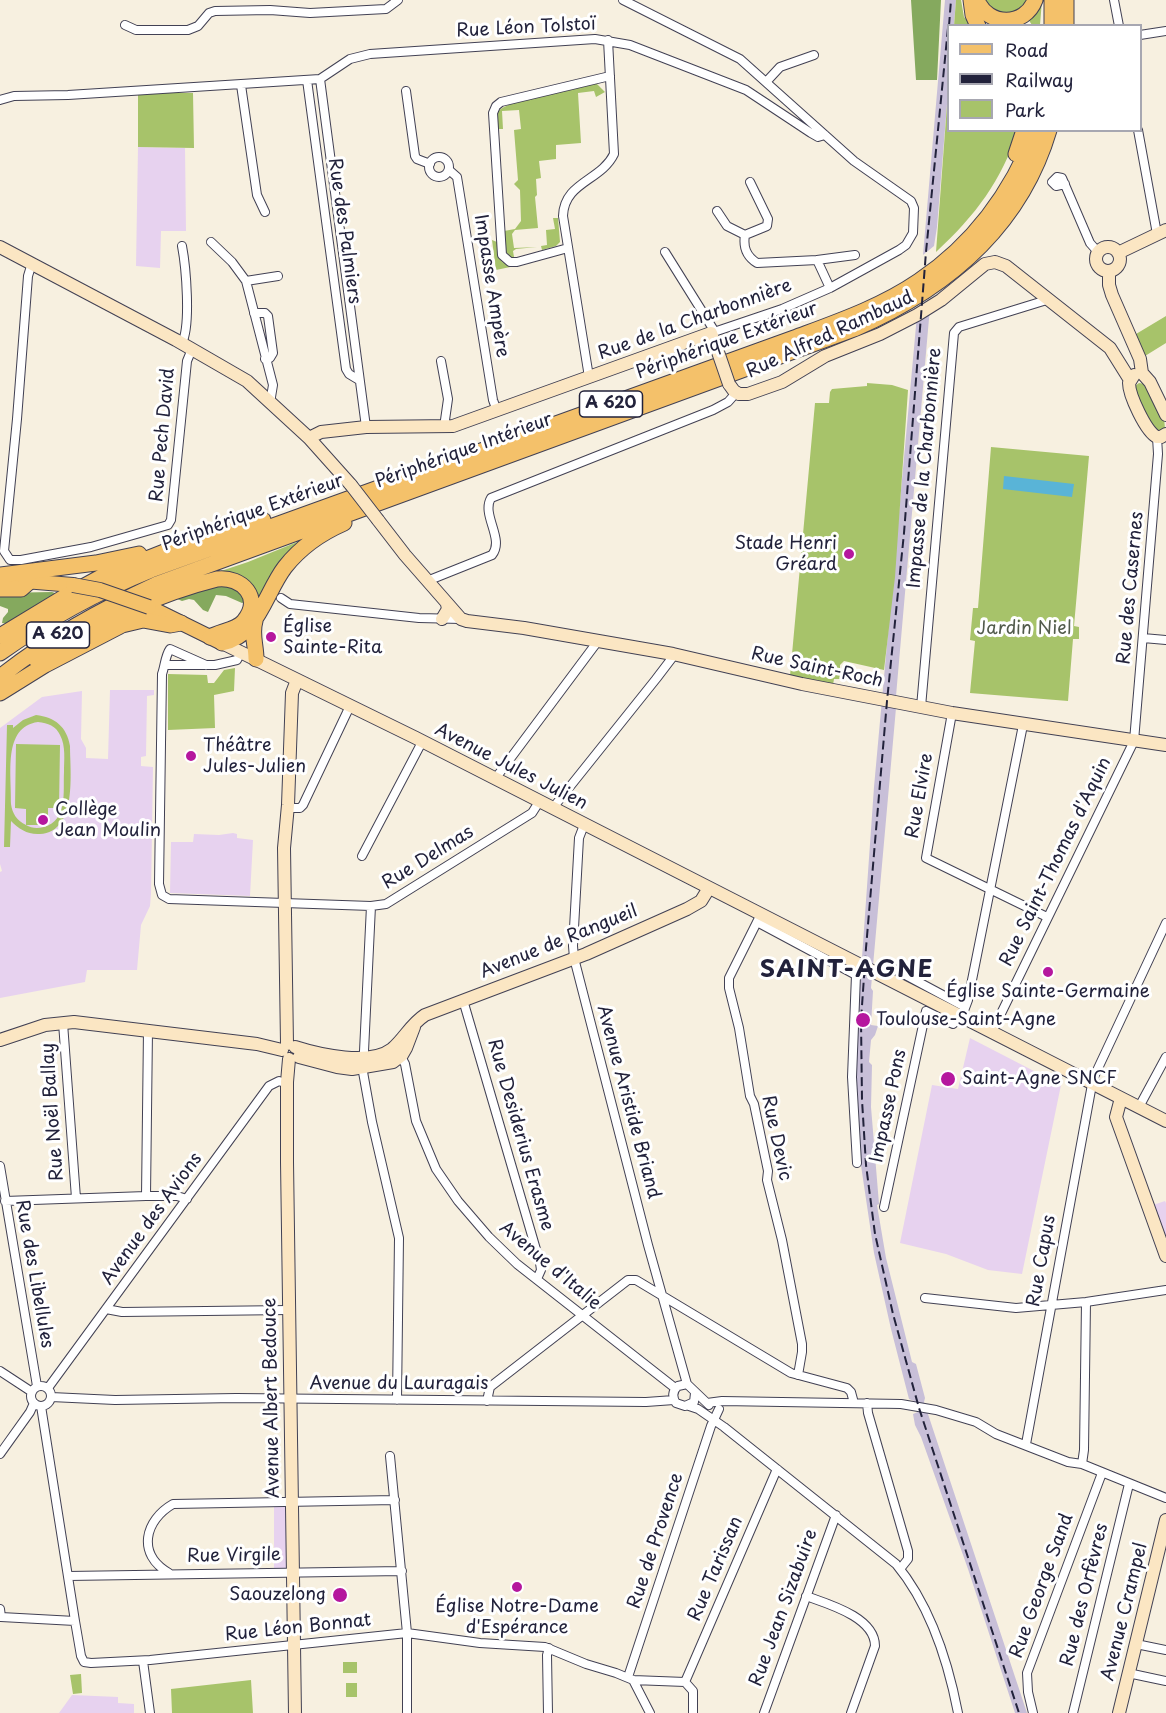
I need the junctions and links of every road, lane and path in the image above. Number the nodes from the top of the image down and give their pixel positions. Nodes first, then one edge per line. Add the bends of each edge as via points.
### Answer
1 (399, 0) edge
2 (623, 0) edge
3 (970, 0) edge
4 (977, 0) edge
5 (1035, 0) edge
6 (1052, 0) edge
7 (1066, 0) edge
8 (1114, 0) edge
9 (977, 24) edge
10 (1052, 24) edge
11 (1066, 24) edge
12 (1119, 24) edge
13 (125, 25) dead end
14 (1166, 31) edge
15 (1142, 35) edge
16 (608, 40) junction
17 (814, 55) dead end
18 (610, 76) junction
19 (320, 79) junction
20 (307, 80) junction
21 (767, 81) junction
22 (241, 85) junction
23 (406, 91) dead end
24 (0, 100) edge
25 (1023, 132) edge
26 (1035, 132) edge
27 (1048, 132) edge
28 (1138, 132) edge
29 (825, 135) junction
30 (430, 164) junction
31 (449, 170) junction
32 (750, 183) dead end
33 (1065, 184) dead end
34 (265, 212) dead end
35 (717, 212) dead end
36 (1163, 234) edge
37 (745, 235) junction
38 (211, 242) dead end
39 (182, 246) dead end
40 (0, 247) edge
41 (568, 248) junction
42 (665, 252) dead end
43 (958, 252) junction
44 (1098, 252) junction
45 (855, 255) dead end
46 (1119, 257) junction
47 (817, 260) junction
48 (32, 263) junction
49 (1109, 271) junction
50 (278, 276) dead end
51 (246, 281) junction
52 (830, 288) junction
53 (1050, 299) junction
54 (254, 313) junction
55 (713, 333) junction
56 (187, 346) junction
57 (265, 359) junction
58 (441, 361) dead end
59 (1142, 373) junction
60 (589, 377) junction
61 (359, 380) junction
62 (1130, 380) junction
63 (733, 388) junction
64 (264, 395) junction
65 (497, 411) junction
66 (1166, 415) edge
67 (366, 427) junction
68 (444, 427) junction
69 (1162, 435) edge
70 (309, 438) junction
71 (390, 499) junction
72 (338, 502) junction
73 (177, 547) junction
74 (0, 577) edge
75 (427, 581) junction
76 (29, 582) junction
77 (0, 589) edge
78 (281, 598) dead end
79 (447, 604) junction
80 (256, 618) junction
81 (442, 619) junction
82 (461, 619) junction
83 (181, 623) junction
84 (0, 636) edge
85 (1143, 638) junction
86 (216, 640) junction
87 (596, 640) junction
88 (1166, 640) edge
89 (241, 652) junction
90 (0, 653) edge
91 (672, 654) junction
92 (256, 658) junction
93 (166, 665) junction
94 (206, 665) junction
95 (0, 677) edge
96 (297, 680) junction
97 (0, 688) edge
98 (0, 693) edge
99 (350, 706) junction
100 (921, 707) junction
101 (952, 713) junction
102 (1023, 725) junction
103 (1134, 741) junction
104 (422, 742) junction
105 (1166, 745) edge
106 (495, 780) junction
107 (539, 802) junction
108 (288, 805) junction
109 (552, 809) junction
110 (584, 825) junction
111 (362, 856) dead end
112 (709, 888) junction
113 (990, 890) junction
114 (285, 902) junction
115 (371, 906) junction
116 (1047, 917) junction
117 (760, 918) junction
118 (1166, 923) edge
119 (1163, 940) edge
120 (574, 958) junction
121 (883, 963) dead end
122 (463, 1000) junction
123 (963, 1012) junction
124 (63, 1023) junction
125 (148, 1030) junction
126 (992, 1032) junction
127 (0, 1040) edge
128 (398, 1051) junction
129 (289, 1052) junction
130 (1166, 1058) edge
131 (363, 1063) junction
132 (1094, 1077) junction
133 (287, 1085) junction
134 (1121, 1098) junction
135 (1142, 1102) junction
136 (1166, 1121) edge
137 (857, 1163) dead end
138 (0, 1166) edge
139 (146, 1196) junction
140 (76, 1198) junction
141 (187, 1199) junction
142 (5, 1201) junction
143 (884, 1207) dead end
144 (1166, 1256) edge
145 (537, 1279) junction
146 (1166, 1290) edge
147 (663, 1295) junction
148 (925, 1298) dead end
149 (1086, 1302) junction
150 (1051, 1305) junction
151 (106, 1309) junction
152 (289, 1310) junction
153 (583, 1316) junction
154 (0, 1371) edge
155 (798, 1375) junction
156 (687, 1384) junction
157 (675, 1388) junction
158 (34, 1389) junction
159 (50, 1393) junction
160 (695, 1393) junction
161 (291, 1400) junction
162 (397, 1400) junction
163 (674, 1400) junction
164 (487, 1401) junction
165 (736, 1402) junction
166 (707, 1403) junction
167 (854, 1403) junction
168 (867, 1403) junction
169 (38, 1405) junction
170 (693, 1407) junction
171 (716, 1414) junction
172 (1026, 1444) junction
173 (0, 1454) edge
174 (390, 1456) dead end
175 (1082, 1464) junction
176 (777, 1469) junction
177 (1102, 1473) junction
178 (1129, 1484) junction
179 (1166, 1498) edge
180 (395, 1500) junction
181 (291, 1502) junction
182 (836, 1515) junction
183 (1166, 1520) edge
184 (898, 1567) junction
185 (402, 1571) junction
186 (292, 1572) junction
187 (169, 1573) junction
188 (68, 1575) junction
189 (806, 1596) junction
190 (0, 1615) edge
191 (75, 1621) junction
192 (407, 1633) junction
193 (1136, 1644) junction
194 (293, 1645) junction
195 (549, 1648) junction
196 (1166, 1650) edge
197 (143, 1661) junction
198 (1128, 1673) junction
199 (630, 1679) junction
200 (1166, 1681) edge
201 (685, 1682) junction
202 (150, 1713) edge
203 (295, 1713) edge
204 (407, 1713) edge
205 (548, 1713) edge
206 (650, 1713) edge
207 (693, 1713) edge
208 (764, 1713) edge
209 (851, 1713) edge
210 (958, 1713) edge
211 (1033, 1713) edge
212 (1073, 1713) edge
213 (1119, 1713) edge

1 - 13 street via 386,9 310,13 215,11 188,30 136,30
2 - 21 street via 740,59
3 - 9 highway
4 - 5 highway via 988,15 1013,21 1029,11
6 - 10 highway
7 - 11 highway
8 - 12 street
14 - 15 street
16 - 18 street
16 - 19 street, Rue Léon Tolstoï via 370,54 350,60
16 - 29 street, Rue Léon Tolstoï via 746,90 818,137
17 - 21 street via 780,67
18 - 41 street via 614,154 606,166 567,197 563,216
18 - 41 street via 501,102 493,113 502,255 517,262
19 - 20 street
19 - 61 street, Rue des Palmiers
20 - 22 street
20 - 61 street, Rue des Palmiers via 346,369
21 - 29 street
22 - 24 street via 14,96
22 - 34 street via 257,195
23 - 30 street via 415,156
25 - 43 highway via 996,192 962,239
26 - 43 highway, Périphérique Extérieur / A 620 via 1003,197
27 - 71 highway, Périphérique Intérieur / A 620 via 1014,204 985,241 951,274 895,310 854,329
28 - 36 street
29 - 52 street, Rue de la Charbonnière via 911,201 914,208 913,233 906,245
30 - 31 street via 441,157 448,162
30 - 31 street via 429,170 435,176 444,176
31 - 65 street, Impasse Ampère via 457,177
32 - 37 street via 768,219 767,226
33 - 44 street via 1090,243
35 - 37 street via 727,226
36 - 46 street
37 - 47 street via 745,251 757,263
38 - 51 street
39 - 56 street, Rue Pech David
40 - 48 street
41 - 60 street
42 - 55 street
43 - 72 highway, Périphérique Extérieur / A 620 via 904,290 846,319
44 - 46 street via 1111,248
44 - 49 street via 1098,265
45 - 47 street
46 - 49 street via 1117,268
47 - 52 street
48 - 56 street via 135,324
48 - 56 street, Rue Pech David via 4,551 14,561 168,525
49 - 59 street via 1112,295 1140,359
50 - 51 street
51 - 54 street
52 - 55 street, Rue de la Charbonnière
53 - 62 street, Rue Alfred Rambaud via 1110,348
53 - 63 street, Rue Alfred Rambaud via 1006,266 985,264 941,300 893,328 825,356 782,382 748,394
53 - 100 street, Impasse de la Charbonnière via 959,327 954,333
54 - 57 street
54 - 57 street via 268,316 273,353
55 - 60 street, Rue de la Charbonnière
55 - 63 street, bridge
56 - 64 street
57 - 64 street via 273,385 271,397
58 - 68 street via 448,399
59 - 62 street
59 - 66 street
60 - 65 street, Rue de la Charbonnière
61 - 67 street, Rue des Palmiers
62 - 69 street, Rue Alfred Rambaud via 1135,402 1150,433
63 - 75 street, Rue Alfred Rambaud via 728,402 713,410 491,498 488,507 495,542 492,555
64 - 70 street
65 - 68 street, Rue de la Charbonnière
67 - 68 street, Rue de la Charbonnière
67 - 70 street, Rue de la Charbonnière via 321,432
69 - 85 street, Rue des Casernes
70 - 75 street, bridge
71 - 80 highway via 379,510 338,526 306,546 284,568
71 - 95 highway, Périphérique Intérieur / A 620 via 168,580 112,605 56,636
72 - 73 highway via 322,501
72 - 90 highway, Périphérique Extérieur / A 620 via 105,590 56,615
73 - 74 highway
73 - 84 highway via 101,577
74 - 76 main road, Avenue Jules Julien
75 - 79 street
76 - 77 highway via 21,589
76 - 83 main road, Avenue Jules Julien, bridge via 100,590
78 - 81 street via 290,604
79 - 81 street
79 - 82 street
80 - 86 highway via 242,636
80 - 92 highway via 252,633
81 - 82 street
82 - 87 street, Rue Saint-Roch
83 - 86 main road, Avenue Jules Julien
83 - 98 highway via 142,620 122,625
85 - 88 street
85 - 103 street, Rue des Casernes
86 - 89 street, Avenue Jules Julien
86 - 97 highway via 248,615 250,593 241,582 217,579 159,597 82,634
87 - 91 street, Rue Saint-Roch
87 - 106 street
89 - 92 street, Avenue Jules Julien
89 - 94 street via 237,660
91 - 100 street, Rue Saint-Roch
91 - 109 street
92 - 96 street, Avenue Jules Julien
93 - 94 street
93 - 94 street via 170,649
93 - 114 street, Rue Delmas via 162,674 160,891 169,899
96 - 99 street, Avenue Jules Julien
96 - 108 street, Avenue Albert Bedouce via 292,693
99 - 104 street, Avenue Jules Julien
99 - 108 street via 303,805
100 - 101 street, Rue Saint-Roch
101 - 102 street, Rue Saint-Roch
101 - 113 street, Rue Elvire via 926,858
102 - 103 street, Rue Saint-Roch
102 - 113 street
103 - 105 street, Rue Saint-Roch
103 - 116 street, Rue Saint-Thomas d'Aquin
104 - 106 street, Avenue Jules Julien
104 - 111 street
106 - 107 street, Avenue Jules Julien
107 - 109 street, Avenue Jules Julien
107 - 115 street, Rue Delmas via 532,813 386,904
108 - 114 street, Avenue Albert Bedouce
109 - 110 street, Avenue Jules Julien
110 - 112 street, Avenue Jules Julien
110 - 120 street, Avenue Aristide Briand via 580,836
112 - 117 street, Avenue Jules Julien
112 - 120 street, Avenue de Rangueil via 696,904
113 - 116 street, Rue Elvire
113 - 123 street
114 - 115 street, Rue Delmas
114 - 129 street, Avenue Albert Bedouce
115 - 131 street
116 - 126 street, Rue Saint-Thomas d'Aquin
117 - 123 street, Avenue Jules Julien
117 - 137 street, Avenue Jules Julien via 854,972 852,1077
117 - 155 street, Rue Devic via 729,978 729,988 795,1303 802,1352
118 - 119 street, Rue Capus
119 - 132 street, Rue Capus
120 - 122 street, Avenue de Rangueil
120 - 147 street, Avenue Aristide Briand
121 - 123 street
122 - 128 street, Avenue de Rangueil via 415,1023
122 - 145 street, Rue Desiderius Erasme via 540,1263
123 - 126 street, Avenue Jules Julien
123 - 143 street, Impasse Pons via 953,1024 926,1011
124 - 125 street
124 - 127 street
124 - 140 street, Rue Noël Ballay
125 - 129 street
125 - 139 street
126 - 132 street, Avenue Jules Julien
128 - 131 street via 393,1062
128 - 145 street, Avenue d'Italie via 416,1121 436,1169 489,1237
129 - 131 street via 337,1067
129 - 133 street, Avenue Albert Bedouce
130 - 135 street
131 - 162 street via 372,1122 399,1238
132 - 134 street, Avenue Jules Julien
132 - 150 street, Rue Capus
133 - 141 street, Avenue des Avions via 279,1081 269,1086
133 - 152 street, Avenue Albert Bedouce
134 - 135 street, Avenue Jules Julien
134 - 144 street via 1116,1117
135 - 136 street, Avenue Jules Julien
138 - 142 street, Rue des Libellules
139 - 140 street
139 - 141 street
140 - 142 street
141 - 151 street, Avenue des Avions
142 - 158 street, Rue des Libellules
145 - 153 street, Avenue d'Italie
146 - 149 street
147 - 153 street via 636,1280 628,1280
147 - 155 street
147 - 156 street, Avenue Aristide Briand
148 - 150 street via 1016,1308
149 - 150 street
149 - 175 street
150 - 172 street, Rue Capus
151 - 152 street
151 - 159 street, Avenue des Avions
152 - 161 street, Avenue Albert Bedouce
153 - 157 street, Avenue d'Italie
153 - 164 street via 490,1387
154 - 158 street
155 - 167 street via 847,1388
156 - 157 street
156 - 160 street
157 - 163 street
158 - 159 street via 43,1385
158 - 169 street via 31,1398
159 - 161 street, Avenue du Lauragais via 115,1400
159 - 169 street via 49,1402
160 - 166 street
160 - 170 street
161 - 162 street, Avenue du Lauragais
161 - 181 street, Avenue Albert Bedouce
162 - 164 street, Avenue du Lauragais
163 - 164 street, Avenue du Lauragais
163 - 170 street
165 - 166 street
165 - 167 street
165 - 171 street
166 - 171 street
167 - 168 street
168 - 172 street via 948,1412
168 - 184 street via 908,1555
169 - 173 street
169 - 188 street
170 - 171 street
171 - 176 street via 724,1427
171 - 199 street, Rue de Provence
172 - 175 street
174 - 180 street
175 - 177 street
176 - 182 street
176 - 201 street, Rue Tarissan
177 - 178 street
177 - 211 street, Rue George Sand via 1027,1673
178 - 179 street
178 - 212 street, Rue des Orfèvres
180 - 181 street
180 - 185 street
181 - 186 street, Avenue Albert Bedouce
181 - 187 street via 188,1502 164,1509 153,1520 147,1538 158,1566
182 - 184 street
182 - 189 street, Rue Jean Sizabuire
183 - 193 street, Avenue Crampel
184 - 210 street via 928,1616
185 - 186 street, Rue Virgile
185 - 192 street
186 - 187 street, Rue Virgile
186 - 194 street, Avenue Albert Bedouce
187 - 188 street, Rue Virgile
188 - 191 street
189 - 208 street, Rue Jean Sizabuire
189 - 209 street via 848,1612 874,1636 876,1646
190 - 191 street
191 - 197 street, Rue Léon Bonnat via 84,1662
192 - 194 street, Rue Léon Bonnat
192 - 195 street, Rue Léon Bonnat
192 - 204 street
193 - 196 street
193 - 198 street, Avenue Crampel
194 - 197 street, Rue Léon Bonnat
194 - 203 street, Avenue Albert Bedouce
195 - 199 street, Rue Léon Bonnat
195 - 205 street
197 - 202 street
198 - 200 street
198 - 213 street, Avenue Crampel
199 - 201 street, Rue Léon Bonnat
199 - 206 street
201 - 207 street via 693,1691

